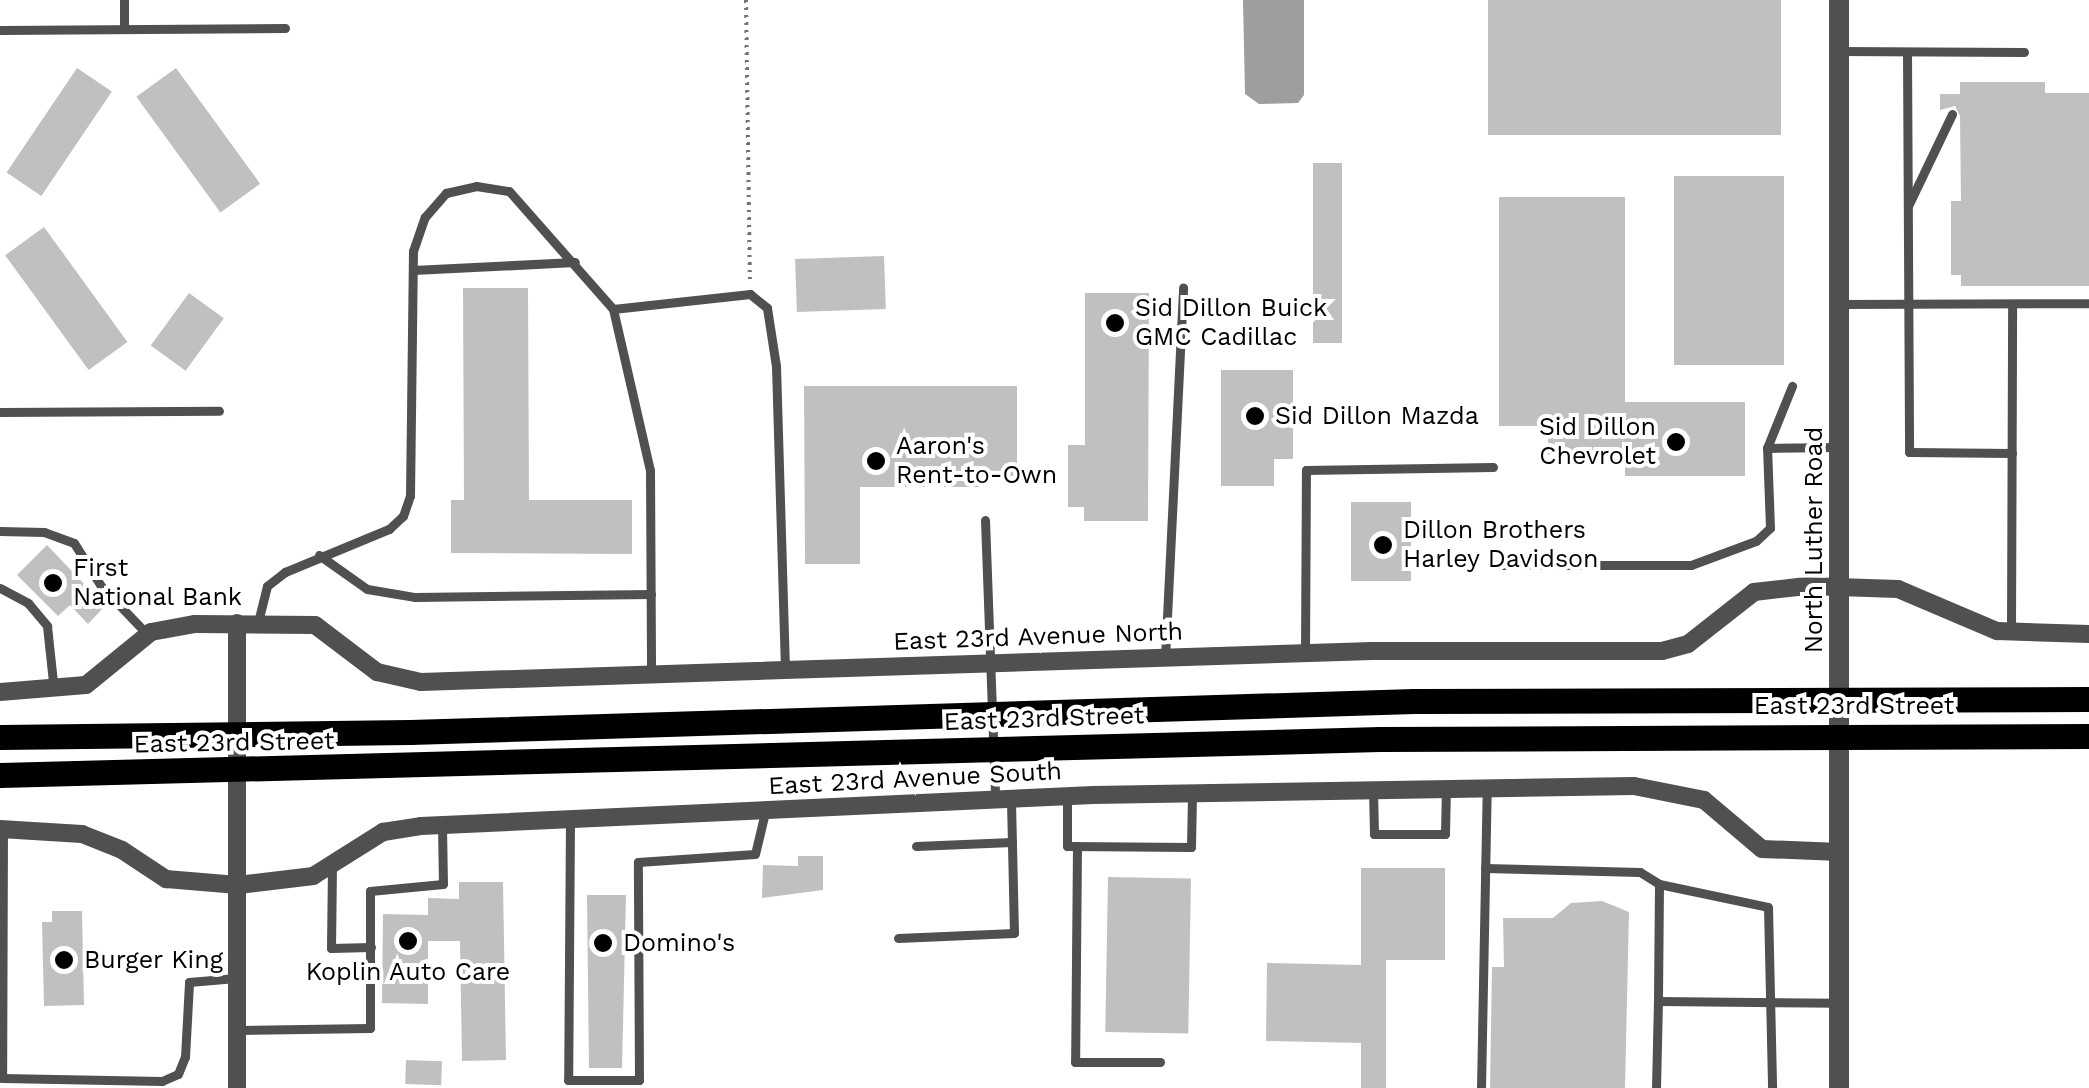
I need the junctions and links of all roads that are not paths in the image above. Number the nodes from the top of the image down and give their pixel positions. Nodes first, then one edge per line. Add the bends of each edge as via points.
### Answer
1 (124, 0) edge
2 (1840, 0) edge
3 (285, 28) dead end
4 (124, 29) junction
5 (0, 30) edge
6 (1840, 51) junction
7 (1907, 52) junction
8 (2024, 52) dead end
9 (1952, 114) dead end
10 (1907, 208) junction
11 (576, 262) junction
12 (413, 270) junction
13 (1182, 287) dead end
14 (1839, 304) junction
15 (1907, 304) junction
16 (2012, 304) junction
17 (2089, 304) edge
18 (614, 309) junction
19 (1792, 386) dead end
20 (218, 411) dead end
21 (0, 412) edge
22 (1767, 448) junction
23 (1839, 448) junction
24 (2012, 453) junction
25 (1492, 467) dead end
26 (985, 520) dead end
27 (0, 531) edge
28 (318, 555) junction
29 (1494, 565) dead end
30 (1840, 586) junction
31 (0, 588) edge
32 (651, 594) junction
33 (258, 622) junction
34 (237, 623) junction
35 (2011, 633) junction
36 (147, 634) junction
37 (2089, 634) edge
38 (1305, 653) junction
39 (1165, 658) junction
40 (988, 664) junction
41 (786, 670) junction
42 (651, 675) junction
43 (0, 692) edge
44 (54, 692) junction
45 (1840, 698) junction
46 (2089, 698) edge
47 (990, 713) junction
48 (237, 736) junction
49 (1840, 736) junction
50 (2089, 736) edge
51 (0, 737) edge
52 (992, 750) junction
53 (237, 774) junction
54 (0, 775) edge
55 (1446, 788) junction
56 (1487, 788) junction
57 (1373, 789) junction
58 (1192, 793) junction
59 (1067, 796) junction
60 (1003, 799) junction
61 (764, 812) junction
62 (570, 819) junction
63 (442, 825) junction
64 (2, 829) edge
65 (1012, 842) junction
66 (916, 846) dead end
67 (1077, 846) junction
68 (1840, 852) junction
69 (332, 866) junction
70 (1485, 868) junction
71 (2, 882) edge
72 (238, 884) junction
73 (1660, 884) junction
74 (898, 938) dead end
75 (371, 947) junction
76 (238, 978) junction
77 (1658, 1002) junction
78 (1772, 1002) junction
79 (1840, 1003) junction
80 (238, 1030) junction
81 (1160, 1062) dead end
82 (1, 1070) edge
83 (237, 1088) edge
84 (1481, 1088) edge
85 (1656, 1088) edge
86 (1772, 1088) edge
87 (1839, 1088) edge

1 - 4 lane
2 - 6 street, North Luther Road
3 - 4 lane
4 - 5 lane
6 - 7 lane
6 - 14 street, North Luther Road
7 - 8 lane
7 - 10 lane
9 - 10 lane
10 - 15 lane
11 - 12 lane
11 - 12 lane via 509,191 476,186 446,193 424,217
11 - 18 lane
12 - 28 lane via 410,496 389,529
13 - 39 lane
14 - 15 lane
14 - 23 street, North Luther Road
15 - 16 lane
15 - 24 lane via 1909,452
16 - 17 lane
16 - 24 lane
18 - 32 lane via 650,470
18 - 41 lane via 750,294 767,308 774,328
19 - 22 lane
20 - 21 lane
22 - 23 lane
22 - 29 lane via 1770,528 1756,541 1691,565
23 - 30 street, North Luther Road
24 - 35 lane
25 - 38 lane via 1306,470
26 - 40 lane
27 - 36 lane via 44,532 74,543 101,586
28 - 32 lane via 367,589 415,598
28 - 33 lane via 267,586
30 - 35 street, East 23rd Avenue North via 1908,592
30 - 38 street, East 23rd Avenue North via 1754,592 1688,644 1662,650
30 - 45 street, North Luther Road
31 - 44 lane via 28,603 47,626
32 - 42 lane
33 - 34 street, East 23rd Avenue North
33 - 42 street, East 23rd Avenue North via 316,625 366,666 404,681
34 - 36 street, East 23rd Avenue North via 175,625
34 - 48 street
35 - 37 street, East 23rd Avenue North
36 - 44 street, East 23rd Avenue North via 91,682
38 - 39 street, East 23rd Avenue North
39 - 40 street, East 23rd Avenue North
40 - 41 street, East 23rd Avenue North
40 - 47 lane
41 - 42 street, East 23rd Avenue North
43 - 44 street, East 23rd Avenue North
45 - 46 main road, East 23rd Street
45 - 47 main road, East 23rd Street
45 - 49 street, North Luther Road
47 - 48 main road, East 23rd Street
47 - 52 lane
48 - 51 main road, East 23rd Street
48 - 53 street
49 - 50 main road, East 23rd Street
49 - 52 main road, East 23rd Street
49 - 68 street, North Luther Road
52 - 53 main road, East 23rd Street
52 - 60 lane
53 - 54 main road, East 23rd Street
53 - 72 street
55 - 56 street, East 23rd Avenue South
55 - 57 street, East 23rd Avenue South
55 - 57 lane via 1445,834 1374,834
56 - 68 street, East 23rd Avenue South via 1680,790 1704,800 1762,848
56 - 70 lane
57 - 58 street, East 23rd Avenue South
58 - 59 street, East 23rd Avenue South
58 - 67 lane via 1191,847
59 - 60 street, East 23rd Avenue South
59 - 67 lane via 1066,846
60 - 61 street, East 23rd Avenue South
60 - 65 lane
61 - 62 street, East 23rd Avenue South
61 - 62 lane via 756,854 638,862 639,1080 568,1080
62 - 63 street, East 23rd Avenue South
63 - 69 street, East 23rd Avenue South via 384,832
63 - 75 lane via 443,884 370,891
64 - 71 lane
64 - 72 street, East 23rd Avenue South via 82,834 166,879
65 - 66 lane
65 - 74 lane via 1014,933
67 - 81 lane via 1074,1062
68 - 79 street, North Luther Road
69 - 72 street, East 23rd Avenue South via 297,880
69 - 75 lane via 331,948
70 - 73 lane via 1640,872
70 - 84 lane
71 - 82 lane
72 - 76 street
73 - 77 lane
73 - 78 lane via 1768,908
75 - 80 lane via 370,1028
76 - 80 street
76 - 82 lane via 189,982 185,1057 178,1074 162,1081 2,1078
77 - 78 lane
77 - 85 lane
78 - 79 lane
78 - 86 lane
79 - 87 street, North Luther Road
80 - 83 street

